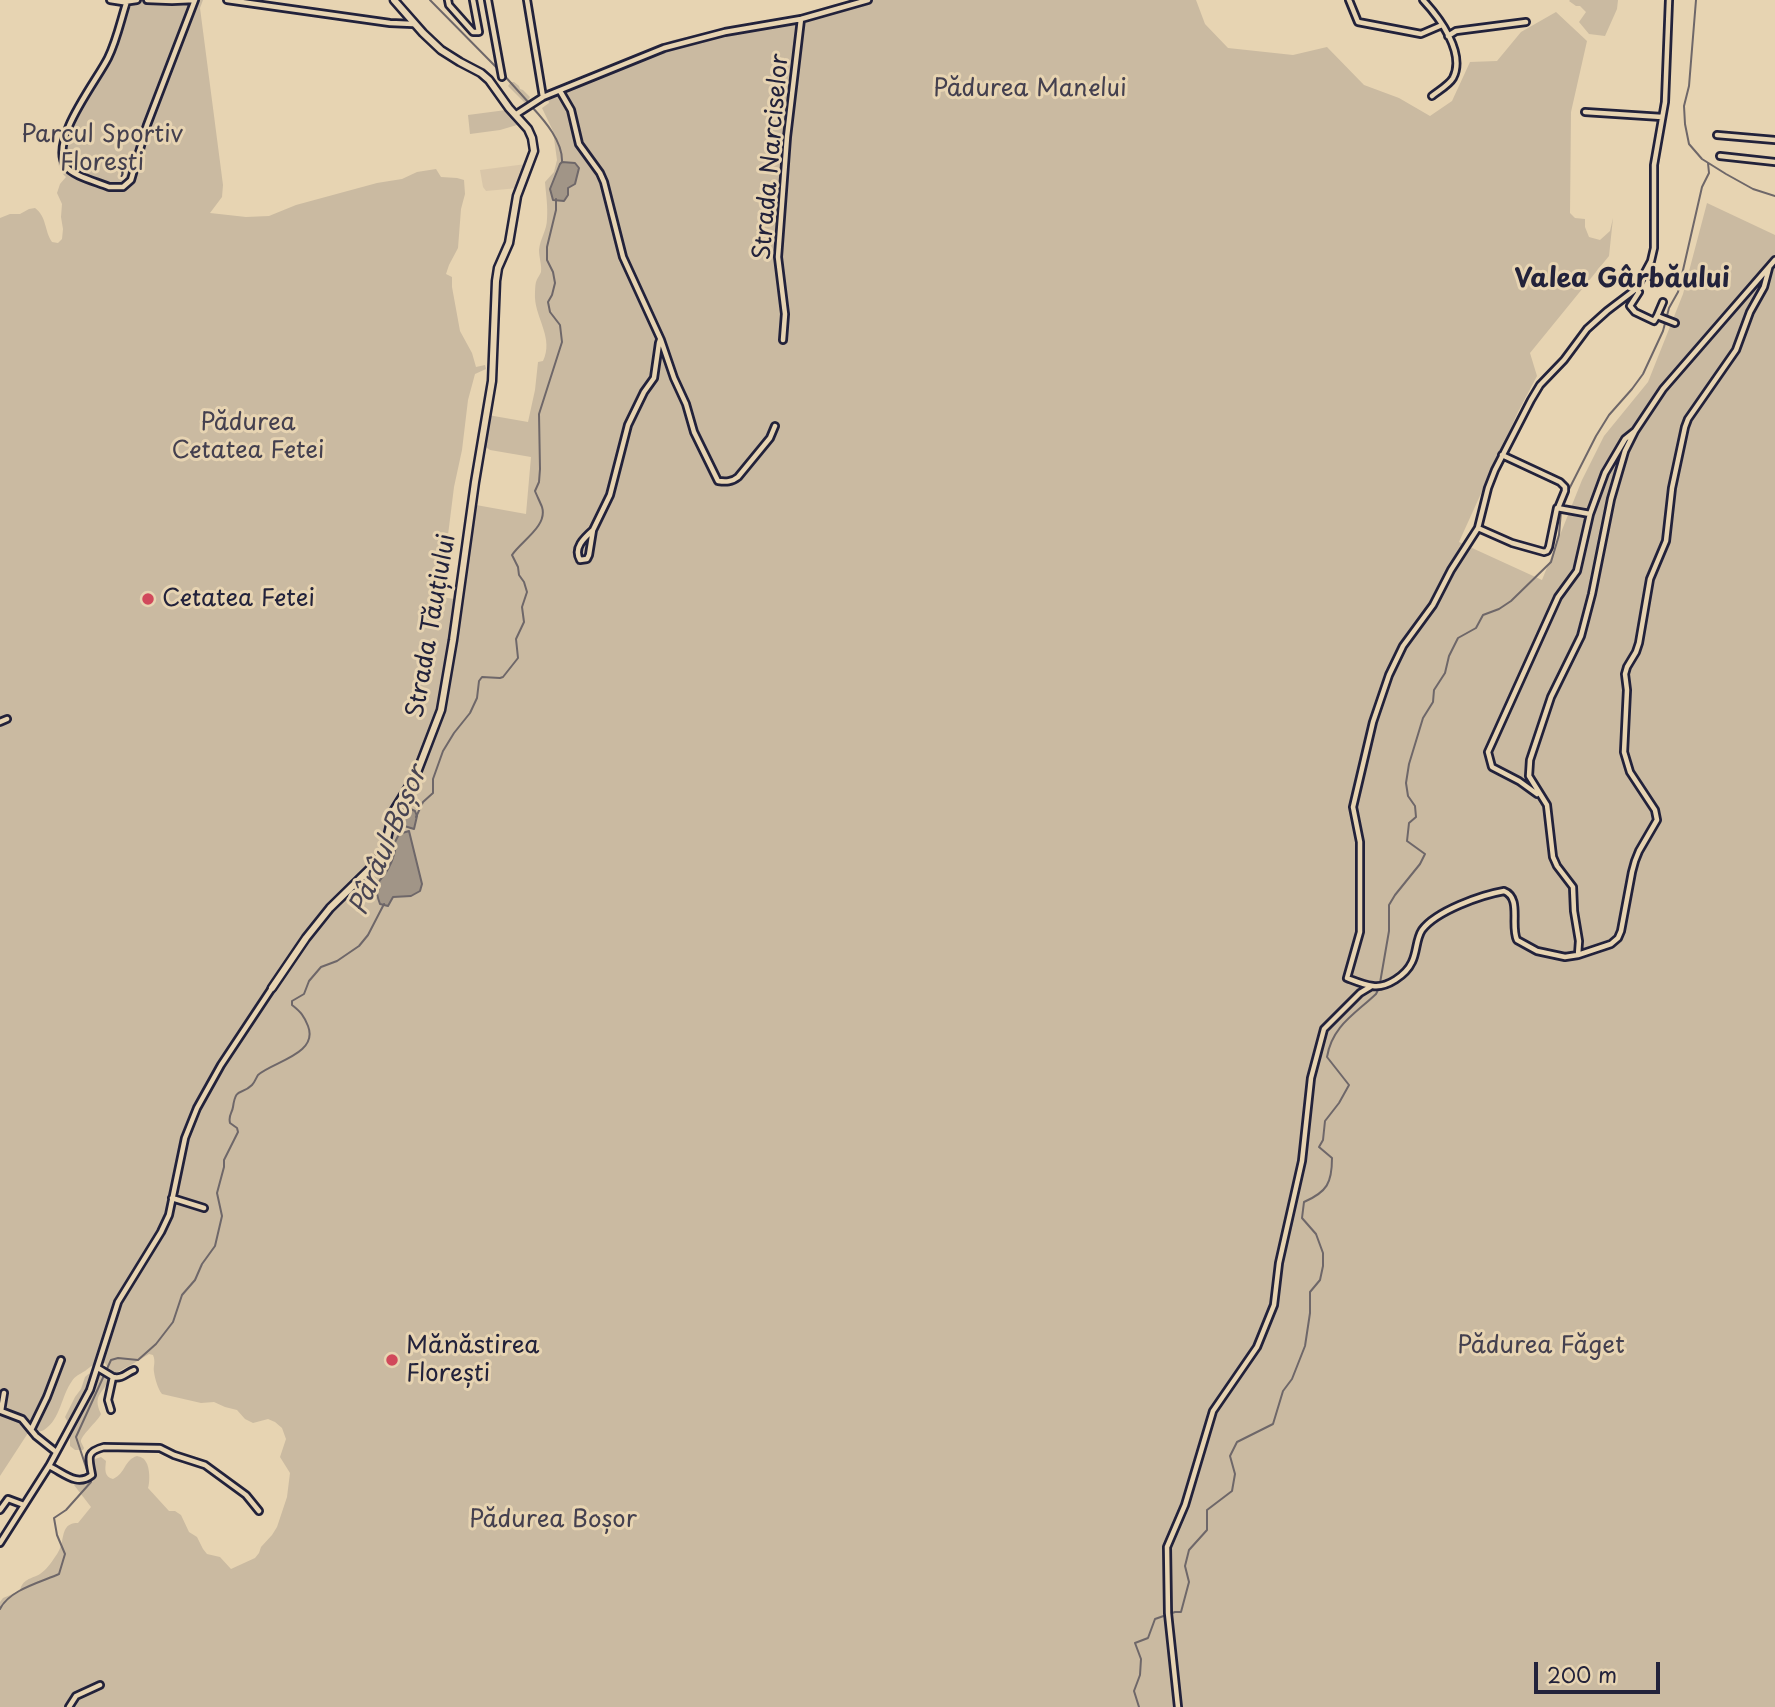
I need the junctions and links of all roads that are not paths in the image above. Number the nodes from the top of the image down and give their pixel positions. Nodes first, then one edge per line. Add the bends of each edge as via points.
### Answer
1 (110, 0) edge
2 (137, 0) edge
3 (148, 0) edge
4 (195, 0) edge
5 (227, 0) edge
6 (394, 0) edge
7 (448, 0) edge
8 (473, 0) edge
9 (488, 0) edge
10 (527, 0) edge
11 (868, 0) edge
12 (1349, 0) edge
13 (1423, 0) edge
14 (1669, 0) edge
15 (127, 1) edge
16 (801, 19) junction
17 (1526, 22) dead end
18 (414, 23) junction
19 (1442, 25) junction
20 (1448, 36) junction
21 (502, 77) dead end
22 (560, 91) junction
23 (1432, 96) dead end
24 (543, 97) junction
25 (1585, 112) dead end
26 (515, 113) junction
27 (1662, 117) junction
28 (1717, 135) dead end
29 (1775, 141) edge
30 (1720, 156) dead end
31 (1775, 162) edge
32 (1775, 260) edge
33 (1769, 268) junction
34 (1636, 289) junction
35 (1662, 302) dead end
36 (1657, 316) junction
37 (1669, 321) dead end
38 (661, 340) junction
39 (783, 340) dead end
40 (775, 426) dead end
41 (1635, 431) junction
42 (1502, 455) junction
43 (1560, 508) junction
44 (1590, 514) junction
45 (1478, 528) junction
46 (593, 530) junction
47 (8, 719) dead end
48 (0, 722) edge
49 (1544, 799) junction
50 (1578, 955) junction
51 (1376, 986) junction
52 (272, 988) joint
53 (172, 1198) junction
54 (204, 1208) dead end
55 (61, 1360) dead end
56 (98, 1368) junction
57 (134, 1370) dead end
58 (113, 1377) junction
59 (4, 1393) dead end
60 (111, 1410) dead end
61 (31, 1430) junction
62 (56, 1452) junction
63 (49, 1466) junction
64 (24, 1505) junction
65 (0, 1510) edge
66 (259, 1511) dead end
67 (0, 1543) edge
68 (100, 1685) dead end
69 (69, 1707) edge
70 (1178, 1707) edge

1 - 15 street
2 - 15 street
3 - 4 street
4 - 15 street via 147,125 133,177 126,186 116,188 70,171 61,147 88,89 108,59
5 - 18 street
6 - 18 main road, Strada Tăuțiului
7 - 8 street via 473,32 479,32
9 - 21 street
10 - 24 street
11 - 16 street
12 - 19 street via 1358,22 1421,34
13 - 19 street
14 - 27 street
16 - 22 street via 664,48
16 - 39 street, Strada Narciselor via 778,257 785,314
17 - 20 street via 1456,31
18 - 26 main road, Strada Tăuțiului via 441,50 486,77
19 - 20 street
20 - 23 street via 1456,66 1452,79
22 - 24 street
22 - 38 street via 571,110 579,144 606,186 623,257
24 - 26 street
25 - 27 street
26 - 52 main road, Strada Tăuțiului via 531,134 534,148 498,268 492,381 441,710 416,775 393,812 382,856 327,911
27 - 34 street via 1654,165 1654,248
28 - 29 street
30 - 31 street
32 - 33 street
33 - 41 street via 1671,379
33 - 50 street via 1738,346 1685,426 1666,541 1650,579 1639,643 1626,671 1624,752 1657,820 1635,861 1620,935 1611,944
34 - 36 street via 1639,292 1630,306 1654,321
34 - 42 street via 1593,323 1540,385
35 - 36 street
36 - 37 street
38 - 40 street via 694,432 718,481 738,477
38 - 46 street via 654,377 628,425 610,495
41 - 44 street via 1605,473
41 - 49 street via 1617,478 1581,636 1551,697 1530,760 1529,776
42 - 43 street via 1565,486
42 - 45 street
43 - 44 street
43 - 45 street via 1544,552
44 - 49 street via 1577,571 1558,597 1489,752 1492,767
45 - 51 street via 1389,675 1353,807 1360,842 1361,924 1347,978
46 - 46 street via 589,555 580,560 581,542
47 - 48 street
49 - 50 street via 1553,857 1573,887
50 - 51 street via 1553,955 1518,942 1511,895 1499,892 1460,905 1427,925 1408,968
51 - 70 street via 1360,993 1324,1029 1311,1078 1274,1305 1257,1347 1213,1411 1185,1505 1167,1547 1168,1614
52 - 53 street, Strada Tăuțiului via 197,1108 185,1138
53 - 54 street
53 - 56 street, Strada Tăuțiului via 161,1232 118,1302
55 - 61 street
56 - 58 street
56 - 62 street, Strada Tăuțiului
57 - 58 street
58 - 60 street via 108,1400
59 - 61 street via 1,1411 22,1419
61 - 62 street
62 - 63 street, Strada Tăuțiului
63 - 64 street, Strada Tăuțiului
63 - 66 street via 85,1480 92,1475 90,1453 97,1449 160,1448 205,1465 246,1495
64 - 65 street via 8,1499
64 - 67 street, Strada Tăuțiului
68 - 69 street via 76,1696

